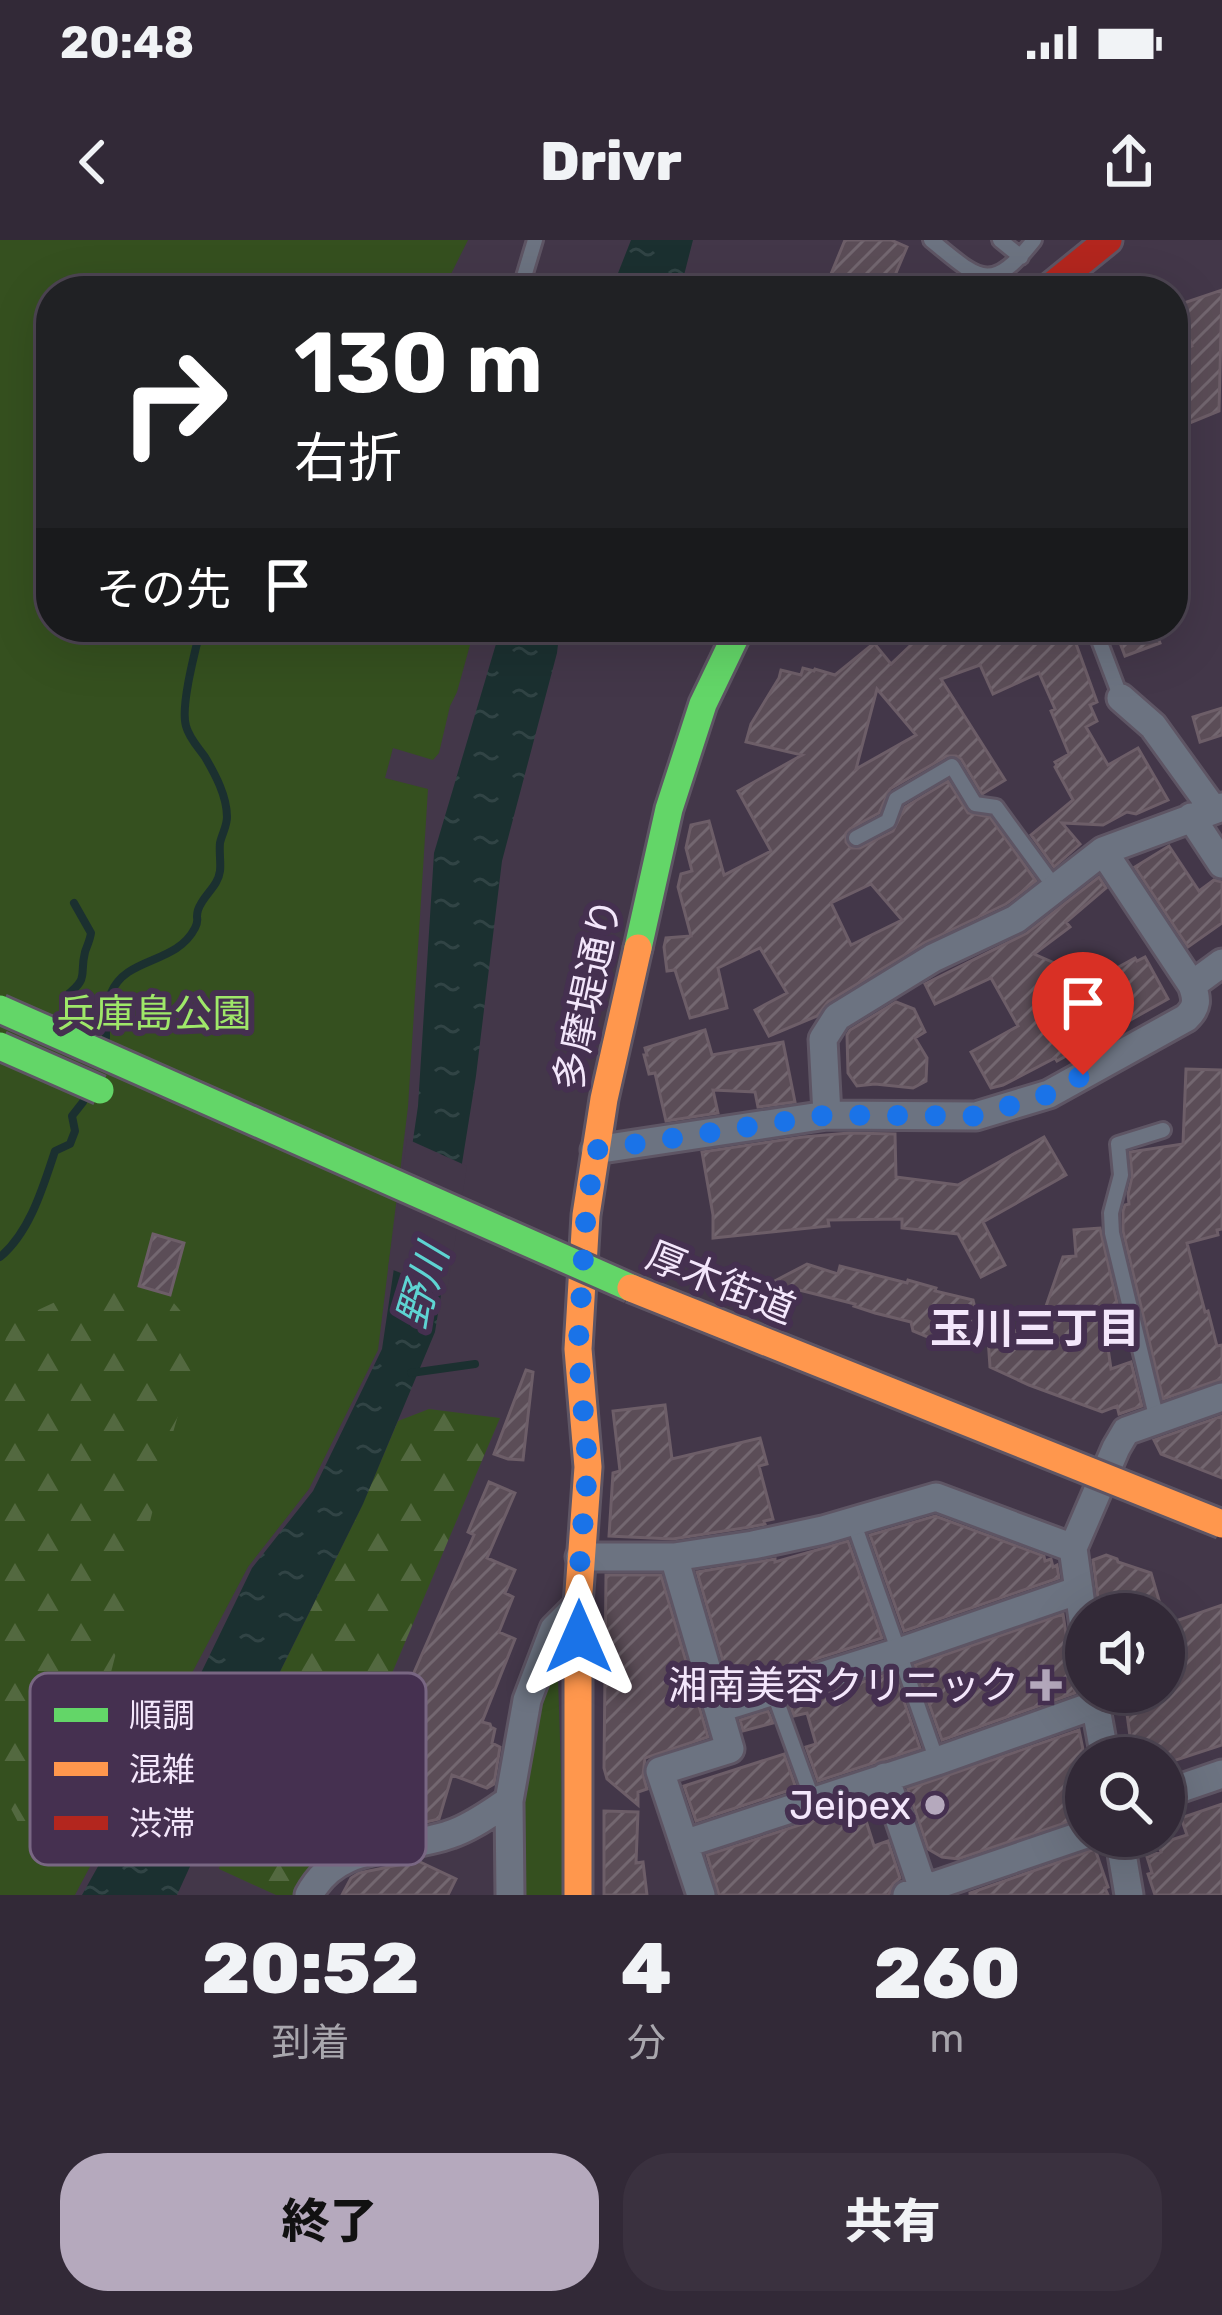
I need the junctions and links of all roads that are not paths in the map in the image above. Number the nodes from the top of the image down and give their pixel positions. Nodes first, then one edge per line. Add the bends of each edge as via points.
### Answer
1 (535, 240) edge
2 (931, 240) edge
3 (1000, 240) edge
4 (1108, 240) edge
5 (1031, 241) edge
6 (1021, 256) junction
7 (524, 276) edge
8 (1064, 276) edge
9 (733, 642) edge
10 (1100, 642) edge
11 (1121, 698) joint
12 (1209, 811) edge
13 (856, 838) dead end
14 (1103, 851) junction
15 (1222, 864) edge
16 (1056, 889) junction
17 (1222, 963) edge
18 (1192, 985) junction
19 (0, 1009) edge
20 (0, 1046) edge
21 (128, 1102) dead end
22 (827, 1115) junction
23 (1163, 1130) dead end
24 (595, 1150) junction
25 (556, 1288) dead end
26 (598, 1305) dead end
27 (1222, 1397) edge
28 (1157, 1420) junction
29 (1065, 1493) dead end
30 (1125, 1517) dead end
31 (853, 1521) junction
32 (1222, 1524) edge
33 (1073, 1548) junction
34 (580, 1557) junction
35 (674, 1557) junction
36 (1079, 1590) junction
37 (1079, 1593) edge
38 (578, 1604) junction
39 (899, 1652) junction
40 (773, 1691) junction
41 (719, 1708) junction
42 (1065, 1710) edge
43 (937, 1761) junction
44 (1222, 1774) edge
45 (885, 1777) junction
46 (1185, 1787) edge
47 (813, 1801) junction
48 (509, 1802) junction
49 (426, 1840) edge
50 (1065, 1841) edge
51 (684, 1844) junction
52 (1123, 1857) edge
53 (332, 1865) edge
54 (915, 1892) edge
55 (309, 1895) edge
56 (510, 1895) edge
57 (578, 1895) edge
58 (701, 1895) edge
59 (1129, 1895) edge

1 - 7 lane
2 - 6 lane via 984,276
3 - 6 lane
4 - 8 main road
5 - 6 lane
9 - 24 main road, 多摩堤通り via 678,773
10 - 11 lane
11 - 12 street via 1153,726
12 - 14 street
12 - 15 street
13 - 16 lane via 888,821 896,799 952,766 975,804 996,807
14 - 16 street
14 - 18 street
16 - 22 street via 837,1017 823,1040
17 - 18 street
18 - 22 street via 1197,1000 1186,1018 1049,1094 976,1116
19 - 32 main road, 厚木街道, bridge via 673,1306
20 - 21 main road, bridge
22 - 24 street
23 - 28 lane via 1118,1144 1112,1214
24 - 34 main road, 多摩堤通り via 578,1349 588,1467
25 - 26 main road, 厚木街道
27 - 28 street
28 - 33 street via 1126,1431
29 - 30 main road
31 - 33 street via 937,1497
31 - 35 street
31 - 39 lane
33 - 36 street
34 - 35 street
34 - 38 main road, 多摩堤通り
35 - 41 street
36 - 37 street
36 - 39 street
38 - 48 street via 554,1629 527,1700
38 - 57 main road, 多摩堤通り
39 - 40 street
39 - 43 lane
40 - 41 street
40 - 47 lane
41 - 51 street via 730,1749 660,1772
42 - 43 street
43 - 45 street
44 - 46 street
45 - 47 street
45 - 54 street
47 - 51 street
48 - 49 street
48 - 56 street
50 - 54 street
51 - 58 street
52 - 59 street
53 - 55 street

